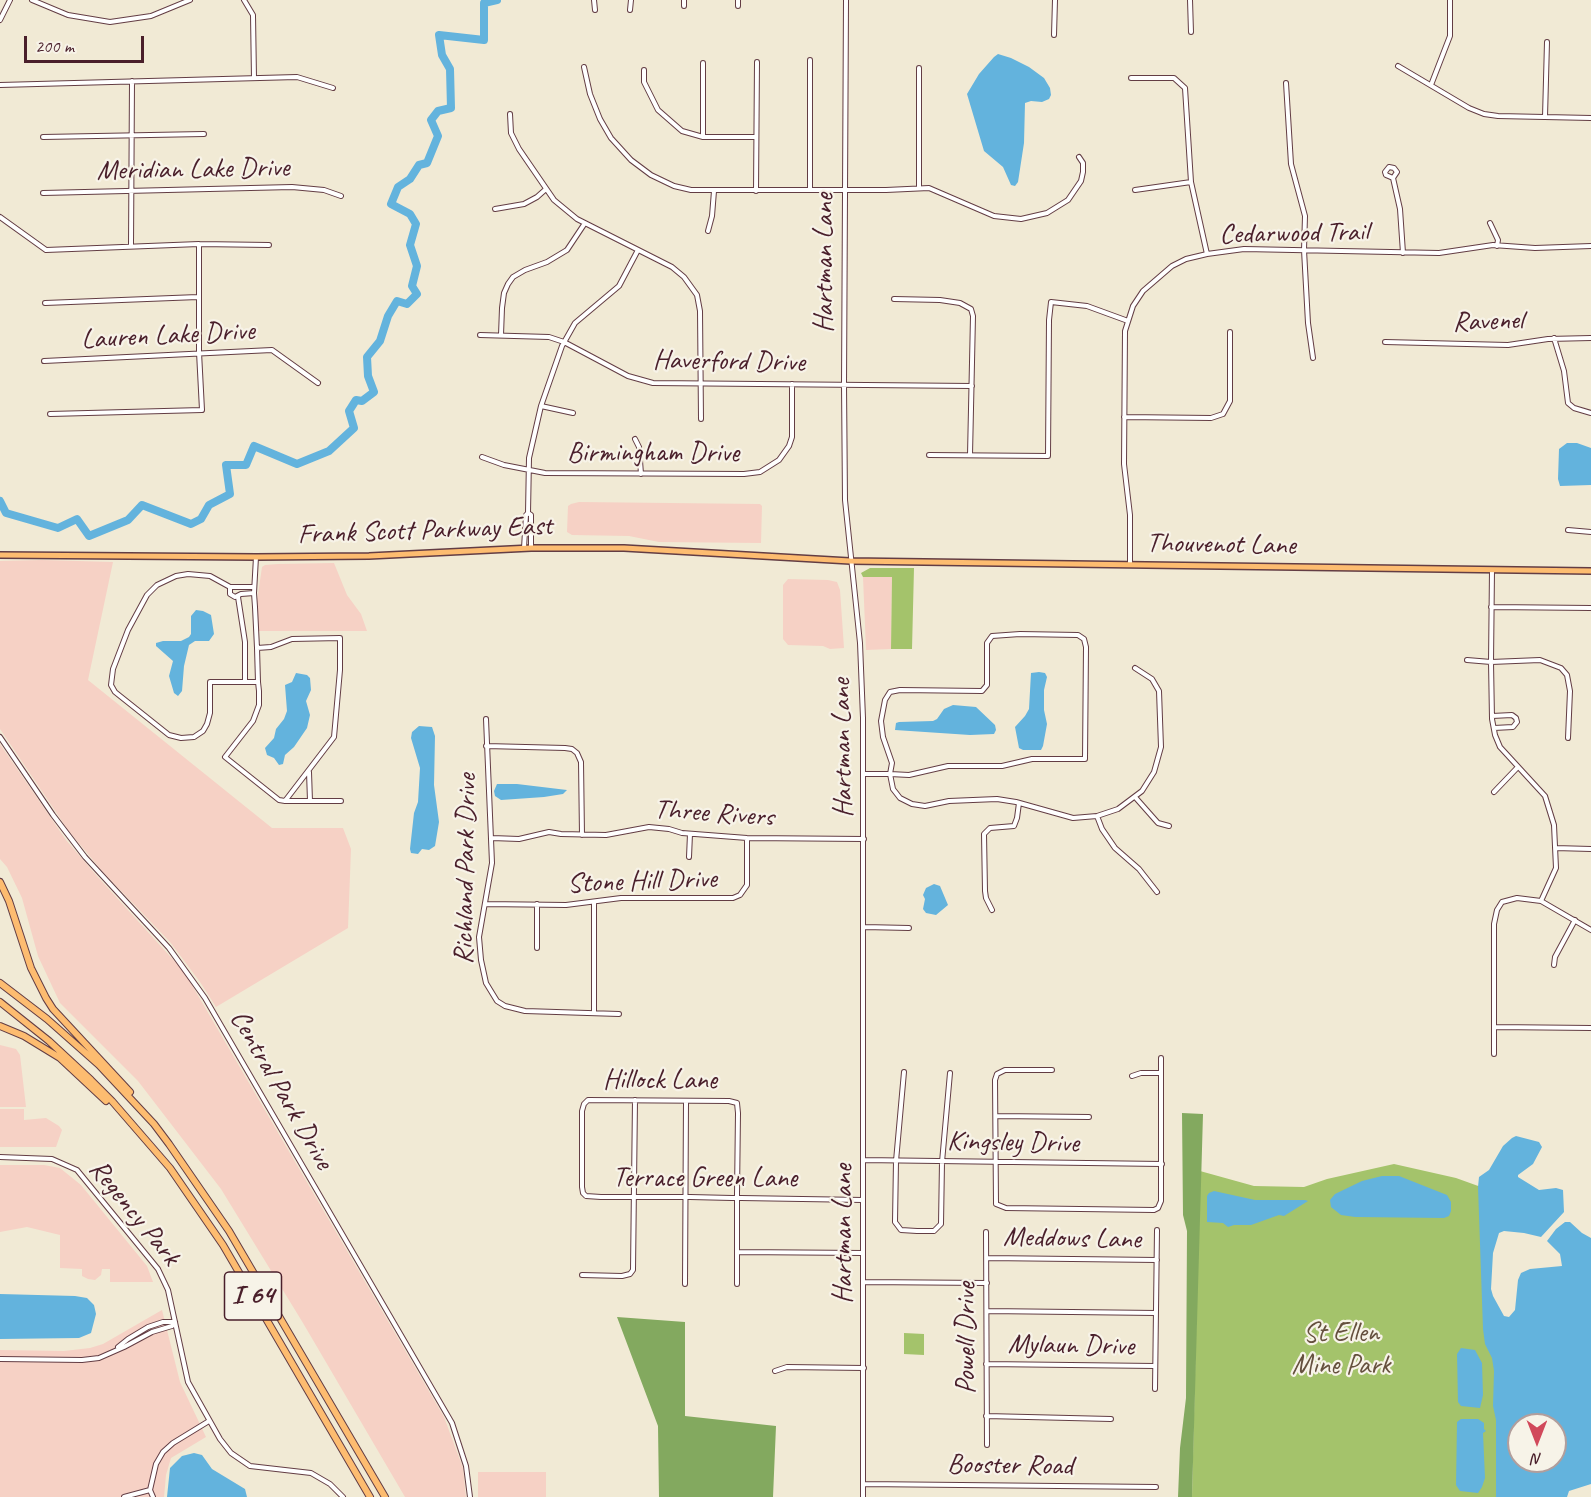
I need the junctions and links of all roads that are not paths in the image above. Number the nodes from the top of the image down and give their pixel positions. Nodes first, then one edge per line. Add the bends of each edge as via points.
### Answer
1 (10, 0) edge
2 (32, 0) edge
3 (190, 0) edge
4 (244, 0) edge
5 (594, 0) edge
6 (631, 0) edge
7 (684, 0) edge
8 (738, 0) edge
9 (846, 0) edge
10 (1055, 0) edge
11 (1190, 0) edge
12 (1450, 0) edge
13 (684, 6) dead end
14 (738, 6) dead end
15 (595, 10) dead end
16 (630, 10) dead end
17 (0, 20) edge
18 (1191, 32) dead end
19 (1054, 34) dead end
20 (1547, 42) dead end
21 (810, 60) dead end
22 (757, 62) dead end
23 (703, 63) dead end
24 (1398, 66) dead end
25 (584, 67) dead end
26 (919, 69) dead end
27 (644, 70) dead end
28 (254, 78) junction
29 (1131, 78) dead end
30 (132, 81) junction
31 (1286, 83) dead end
32 (0, 85) edge
33 (1431, 85) junction
34 (333, 88) dead end
35 (510, 114) dead end
36 (1545, 117) junction
37 (1591, 118) edge
38 (204, 134) dead end
39 (132, 136) junction
40 (43, 137) dead end
41 (704, 137) junction
42 (756, 137) junction
43 (1080, 158) dead end
44 (1393, 178) dead end
45 (1191, 182) junction
46 (918, 187) junction
47 (546, 189) junction
48 (810, 190) junction
49 (845, 190) junction
50 (1135, 190) dead end
51 (130, 191) junction
52 (714, 191) junction
53 (756, 191) junction
54 (43, 193) dead end
55 (341, 196) dead end
56 (495, 209) dead end
57 (0, 217) edge
58 (585, 223) junction
59 (1490, 223) dead end
60 (708, 231) dead end
61 (199, 244) junction
62 (269, 245) dead end
63 (131, 246) junction
64 (1497, 246) junction
65 (1591, 246) edge
66 (638, 250) junction
67 (1304, 250) junction
68 (1403, 253) junction
69 (1207, 254) junction
70 (198, 297) junction
71 (894, 299) dead end
72 (45, 303) dead end
73 (1128, 321) junction
74 (1230, 332) dead end
75 (480, 335) dead end
76 (501, 335) junction
77 (1554, 338) junction
78 (1591, 338) edge
79 (564, 342) junction
80 (1385, 342) dead end
81 (199, 352) junction
82 (1313, 358) dead end
83 (44, 361) dead end
84 (318, 383) dead end
85 (700, 384) junction
86 (792, 384) junction
87 (844, 385) junction
88 (972, 386) junction
89 (541, 406) junction
90 (573, 413) dead end
91 (1591, 413) edge
92 (50, 414) dead end
93 (1124, 417) junction
94 (701, 419) dead end
95 (635, 439) dead end
96 (928, 455) dead end
97 (970, 456) junction
98 (482, 457) dead end
99 (530, 471) junction
100 (641, 474) junction
101 (1568, 530) dead end
102 (1591, 532) edge
103 (527, 548) junction
104 (0, 555) edge
105 (256, 557) junction
106 (850, 561) junction
107 (1130, 564) junction
108 (1492, 570) junction
109 (1591, 571) edge
110 (230, 587) junction
111 (254, 590) junction
112 (238, 597) junction
113 (1491, 607) junction
114 (1591, 608) edge
115 (257, 648) junction
116 (1467, 660) dead end
117 (1491, 662) junction
118 (1135, 668) dead end
119 (245, 682) junction
120 (258, 682) junction
121 (1492, 716) junction
122 (486, 719) dead end
123 (1494, 728) junction
124 (0, 737) edge
125 (1568, 738) dead end
126 (486, 746) junction
127 (1517, 768) junction
128 (309, 771) junction
129 (864, 774) junction
130 (890, 774) junction
131 (1494, 792) dead end
132 (1135, 797) junction
133 (285, 801) junction
134 (310, 801) junction
135 (341, 801) dead end
136 (1019, 802) junction
137 (1097, 816) junction
138 (1169, 826) dead end
139 (690, 834) junction
140 (582, 835) junction
141 (492, 838) junction
142 (747, 838) junction
143 (864, 839) junction
144 (1555, 848) junction
145 (1591, 849) edge
146 (689, 857) dead end
147 (0, 882) edge
148 (1156, 892) dead end
149 (1541, 901) junction
150 (594, 902) junction
151 (485, 904) junction
152 (537, 904) junction
153 (992, 910) dead end
154 (1575, 920) junction
155 (864, 927) junction
156 (909, 928) dead end
157 (1591, 930) edge
158 (537, 948) dead end
159 (1554, 965) dead end
160 (0, 982) edge
161 (0, 1002) edge
162 (594, 1013) junction
163 (619, 1014) dead end
164 (0, 1026) edge
165 (1494, 1027) junction
166 (1591, 1028) edge
167 (1494, 1054) dead end
168 (1161, 1058) dead end
169 (1052, 1070) dead end
170 (904, 1072) dead end
171 (950, 1073) dead end
172 (1161, 1073) junction
173 (1132, 1076) dead end
174 (635, 1100) junction
175 (686, 1101) junction
176 (118, 1108) junction
177 (996, 1116) junction
178 (1089, 1117) dead end
179 (154, 1124) junction
180 (0, 1157) edge
181 (863, 1160) junction
182 (896, 1161) junction
183 (942, 1162) junction
184 (995, 1162) junction
185 (1162, 1164) junction
186 (583, 1193) joint
187 (685, 1197) junction
188 (634, 1198) junction
189 (737, 1198) junction
190 (863, 1200) junction
191 (1157, 1230) dead end
192 (986, 1232) dead end
193 (737, 1252) junction
194 (863, 1253) junction
195 (987, 1258) junction
196 (1157, 1260) junction
197 (582, 1275) dead end
198 (864, 1282) junction
199 (987, 1283) junction
200 (685, 1284) dead end
201 (736, 1284) dead end
202 (987, 1311) junction
203 (1156, 1313) junction
204 (175, 1322) junction
205 (0, 1359) edge
206 (986, 1364) junction
207 (1155, 1366) junction
208 (864, 1368) junction
209 (775, 1371) dead end
210 (1155, 1389) dead end
211 (986, 1416) junction
212 (1112, 1419) dead end
213 (209, 1421) junction
214 (987, 1445) dead end
215 (863, 1484) junction
216 (1156, 1488) dead end
217 (150, 1490) junction
218 (124, 1497) edge
219 (153, 1497) edge
220 (343, 1497) edge
221 (370, 1497) edge
222 (385, 1497) edge
223 (470, 1497) edge
224 (863, 1497) edge

1 - 17 street
2 - 3 street via 68,15 110,22 152,16
4 - 28 street via 254,15
5 - 15 street
6 - 16 street
7 - 13 street
8 - 14 street
9 - 49 street, Hartman Lane
10 - 19 street
11 - 18 street
12 - 33 street via 1450,36
20 - 36 street
21 - 48 street
22 - 42 street
23 - 41 street
24 - 33 street
25 - 52 street via 600,119 631,160 674,186
26 - 46 street
27 - 41 street via 644,82 658,110 682,131
28 - 30 street
28 - 34 street via 297,76
29 - 45 street via 1174,78 1185,88
30 - 32 street
30 - 39 street
31 - 67 street via 1291,164 1305,216
33 - 36 street via 1484,114
35 - 47 street via 511,134
36 - 37 street
38 - 39 street
39 - 40 street
39 - 51 street
41 - 42 street
42 - 53 street
43 - 46 street via 1083,172 1073,194 1055,210 1033,218 994,216 940,191
44 - 68 street
45 - 50 street
45 - 69 street
46 - 49 street
47 - 56 street via 524,204
47 - 58 street via 554,200
48 - 49 street
48 - 53 street
49 - 87 street, Hartman Lane
51 - 54 street, Meridian Lake Drive
51 - 55 street, Meridian Lake Drive via 292,187
51 - 63 street
52 - 53 street
52 - 60 street
57 - 63 street via 46,250
58 - 66 street
58 - 76 street via 567,250 513,277 504,293
59 - 64 street
61 - 62 street
61 - 63 street
61 - 70 street
64 - 65 street, Cedarwood Trail
64 - 68 street, Cedarwood Trail
66 - 79 street via 619,286 575,323
66 - 85 street via 681,273 697,295
67 - 68 street, Cedarwood Trail
67 - 69 street, Cedarwood Trail via 1244,249
67 - 82 street
69 - 73 street, Cedarwood Trail via 1186,259 1156,278 1133,306
70 - 72 street
70 - 81 street
71 - 88 street via 940,300 971,309
73 - 93 street, Cedarwood Trail
73 - 97 street via 1087,306 1051,302 1048,456
74 - 93 street via 1230,401 1223,414 1211,418
75 - 76 street, Haverford Drive
76 - 79 street, Haverford Drive via 549,337
77 - 78 street, Ravenel
77 - 80 street, Ravenel via 1508,345
77 - 91 street via 1568,403
79 - 85 street, Haverford Drive via 636,379
79 - 89 street
81 - 83 street, Lauren Lake Drive
81 - 84 street, Lauren Lake Drive via 272,350
81 - 92 street via 202,410
85 - 86 street, Haverford Drive
85 - 94 street
86 - 87 street, Haverford Drive
86 - 100 street, Birmingham Drive via 792,437 784,454 767,469 744,474
87 - 88 street, Haverford Drive
87 - 106 street, Hartman Lane
88 - 97 street
89 - 90 street
89 - 99 street via 529,458
93 - 107 street, Cedarwood Trail
95 - 100 street
96 - 97 street
98 - 99 street, Birmingham Drive
99 - 100 street, Birmingham Drive
99 - 103 street
101 - 102 street
103 - 105 main road, Frank Scott Parkway East
103 - 106 main road, Frank Scott Parkway East via 631,549
104 - 105 main road, Frank Scott Parkway East
105 - 111 street
106 - 107 main road, Thouvenot Lane
106 - 129 street, Hartman Lane via 861,658
107 - 108 main road, Thouvenot Lane
108 - 109 main road, Thouvenot Lane
108 - 113 street
110 - 111 street
110 - 112 street via 230,594
110 - 119 street via 210,576 188,574 157,585 128,630 115,662 111,686 170,735 181,738 194,737 207,724 210,682
111 - 112 street
111 - 115 street
112 - 119 street via 245,642
113 - 114 street
113 - 117 street
115 - 120 street
115 - 128 street via 292,639 340,638 334,736
116 - 117 street
117 - 121 street
117 - 125 street via 1540,660 1561,668 1567,675 1570,692
118 - 132 street via 1152,679 1159,691 1161,747 1154,772
119 - 120 street
120 - 133 street via 256,716 225,757
121 - 123 street
121 - 123 street via 1512,715 1517,722 1513,727
122 - 126 street, Richland Park Drive
123 - 127 street via 1500,747
124 - 223 street, Central Park Drive via 53,815 169,948 205,998 452,1424 466,1466
126 - 140 street via 565,748 577,753 581,762
126 - 141 street, Richland Park Drive
127 - 131 street
127 - 144 street via 1545,796 1554,825
128 - 133 street
128 - 134 street
129 - 130 street
129 - 143 street, Hartman Lane
130 - 130 street via 909,775 948,766 1002,766 1032,759 1085,759 1084,639 1072,635 995,635 987,643 987,685 982,691 890,692 881,721 892,763
130 - 136 street via 893,789 912,804 925,806 973,798
132 - 137 street via 1118,809
132 - 138 street via 1158,822
133 - 134 street
134 - 135 street
136 - 137 street via 1073,818
136 - 153 street via 1014,826 990,828 984,834 986,898
137 - 148 street via 1115,848 1139,869
139 - 140 street, Three Rivers via 649,827 606,836
139 - 142 street, Three Rivers
139 - 146 street
140 - 141 street, Three Rivers via 549,832 519,839
141 - 151 street, Richland Park Drive
142 - 143 street, Three Rivers
142 - 150 street, Stone Hill Drive via 747,885 741,895
143 - 155 street, Hartman Lane
144 - 145 street
144 - 149 street via 1556,868
147 - 179 highway via 46,998 148,1112
149 - 154 street
149 - 165 street via 1517,898 1502,902 1497,910
150 - 152 street, Stone Hill Drive
150 - 162 street
151 - 152 street, Stone Hill Drive
151 - 162 street, Richland Park Drive via 480,927 481,960 486,983 497,1001 525,1011
152 - 158 street
154 - 157 street
154 - 159 street
155 - 156 street
155 - 181 street, Hartman Lane
160 - 179 highway, I 64 via 80,1047
161 - 176 highway, I 64 via 67,1058
162 - 163 street, Richland Park Drive
164 - 176 highway via 60,1058
165 - 166 street
165 - 167 street
168 - 172 street
169 - 177 street via 999,1071 995,1080
170 - 182 street
171 - 183 street
172 - 173 street
172 - 185 street
174 - 175 street, Hillock Lane
174 - 186 street, Hillock Lane via 588,1100 584,1104
174 - 188 street
175 - 187 street
175 - 189 street, Hillock Lane via 737,1103
176 - 221 highway, I 64 via 170,1168 206,1219
177 - 178 street
177 - 184 street
179 - 222 highway, I 64 via 229,1231
180 - 204 street, Regency Park via 52,1158 77,1170 163,1276
181 - 182 street, Kingsley Drive
181 - 190 street, Hartman Lane
182 - 183 street, Kingsley Drive
182 - 183 street via 896,1225 903,1231 917,1232 934,1231 941,1224
183 - 184 street, Kingsley Drive
184 - 185 street, Kingsley Drive
184 - 185 street via 995,1202 1000,1207 1152,1210 1161,1201
186 - 188 street, Terrace Green Lane via 593,1197
187 - 188 street, Terrace Green Lane
187 - 189 street, Terrace Green Lane
187 - 200 street
188 - 197 street via 633,1270 622,1275
189 - 190 street, Terrace Green Lane
189 - 193 street
190 - 194 street, Hartman Lane
191 - 196 street
192 - 195 street, Powell Drive
193 - 194 street
193 - 201 street
194 - 198 street, Hartman Lane
195 - 196 street, Meddows Lane
195 - 199 street, Powell Drive
196 - 203 street
198 - 199 street
198 - 208 street, Hartman Lane
199 - 202 street, Powell Drive
202 - 203 street
202 - 206 street, Powell Drive
203 - 207 street
204 - 205 street via 148,1327 116,1349 91,1359
204 - 213 street, Regency Park via 188,1382
206 - 207 street, Mylaun Drive
206 - 211 street, Powell Drive
207 - 210 street
208 - 209 street via 787,1367
208 - 215 street, Hartman Lane
211 - 212 street
211 - 214 street, Powell Drive
213 - 217 street via 164,1452 156,1464
213 - 220 street, Regency Park via 225,1446 250,1466 311,1473
215 - 216 street, Booster Road
215 - 224 street, Hartman Lane
217 - 218 street
217 - 219 street

